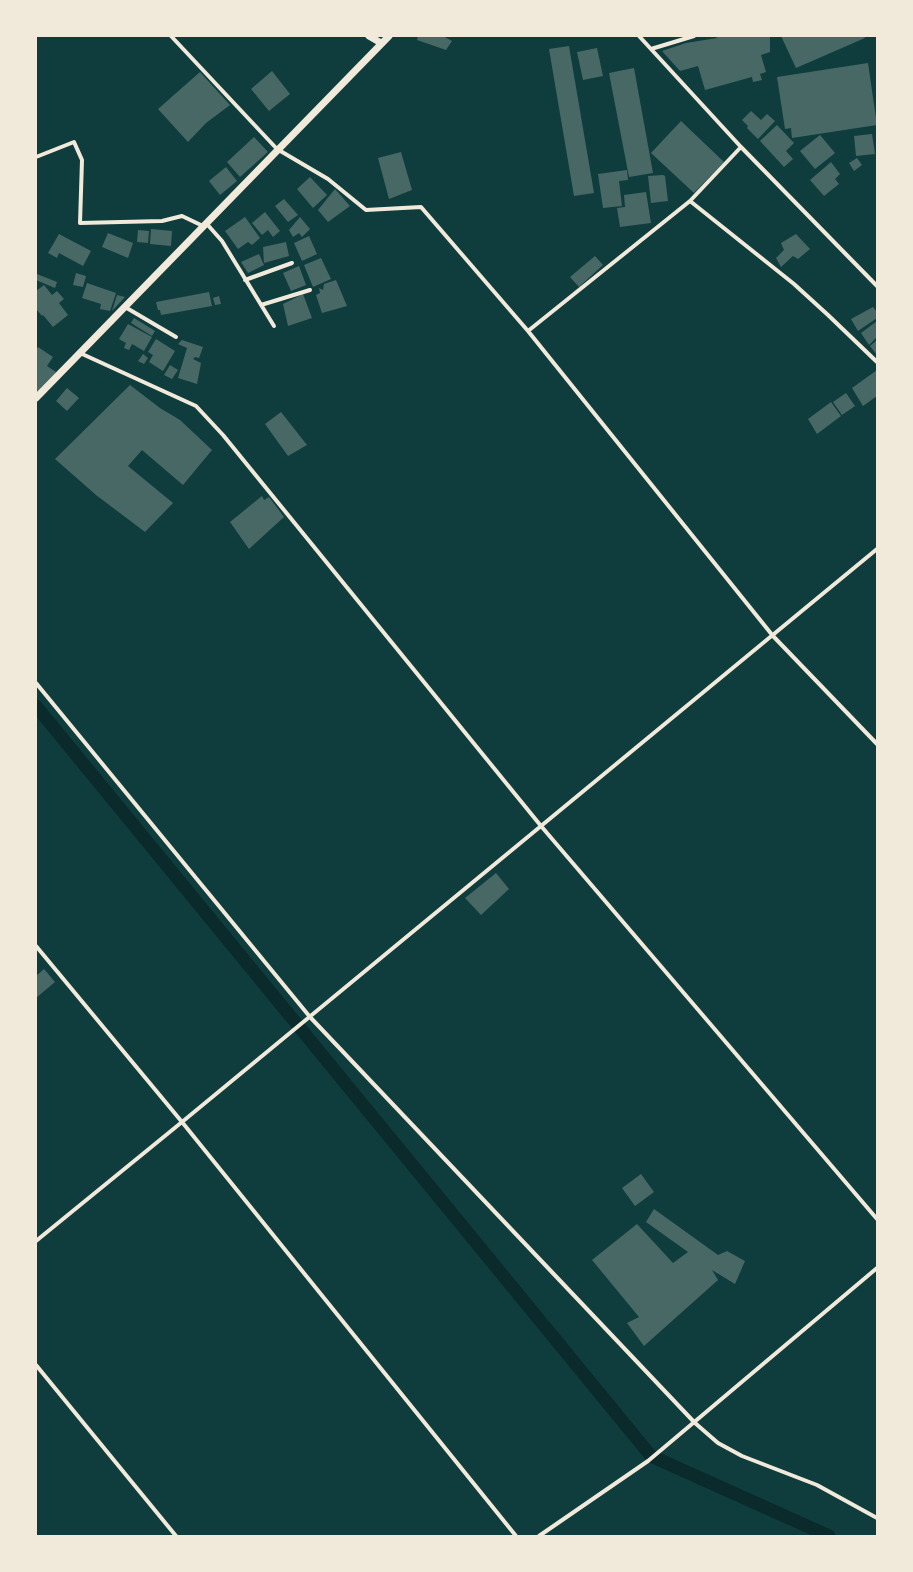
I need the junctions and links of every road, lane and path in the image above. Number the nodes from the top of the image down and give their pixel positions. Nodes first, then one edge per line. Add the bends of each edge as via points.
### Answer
1 (171, 36) edge
2 (369, 36) edge
3 (389, 36) edge
4 (639, 36) edge
5 (694, 36) edge
6 (382, 43) junction
7 (651, 49) junction
8 (740, 147) junction
9 (277, 150) junction
10 (36, 157) edge
11 (690, 201) junction
12 (205, 225) junction
13 (292, 263) dead end
14 (246, 280) junction
15 (877, 286) edge
16 (310, 290) dead end
17 (261, 305) junction
18 (124, 307) junction
19 (274, 326) dead end
20 (528, 331) junction
21 (176, 337) dead end
22 (80, 353) junction
23 (877, 362) edge
24 (36, 398) edge
25 (877, 549) edge
26 (773, 636) junction
27 (36, 683) edge
28 (877, 744) edge
29 (541, 826) junction
30 (36, 946) edge
31 (310, 1017) junction
32 (182, 1122) junction
33 (877, 1219) edge
34 (36, 1241) edge
35 (877, 1268) edge
36 (36, 1365) edge
37 (695, 1422) junction
38 (877, 1518) edge
39 (176, 1536) edge
40 (516, 1536) edge
41 (539, 1536) edge

1 - 9 street
2 - 6 street
3 - 6 street
4 - 7 street
5 - 7 street
6 - 9 street
7 - 8 street
8 - 11 street
8 - 15 street
9 - 12 street
9 - 20 street via 328,179 366,210 421,208
10 - 12 street via 74,142 82,160 80,223 162,221 182,216
11 - 20 street
11 - 23 street via 794,284
12 - 14 street via 222,240
12 - 18 street
13 - 14 street
14 - 17 street
16 - 17 street
17 - 19 street
18 - 21 street
18 - 22 street
20 - 26 street
22 - 24 street
22 - 29 street via 196,406 223,435
25 - 26 street
26 - 28 street
26 - 29 street
27 - 31 street
29 - 31 street
29 - 33 street
30 - 32 street
31 - 32 street
31 - 37 street
32 - 34 street
32 - 40 street
35 - 37 street
36 - 39 street
37 - 38 street via 718,1443 742,1456 817,1485
37 - 41 street via 648,1461

